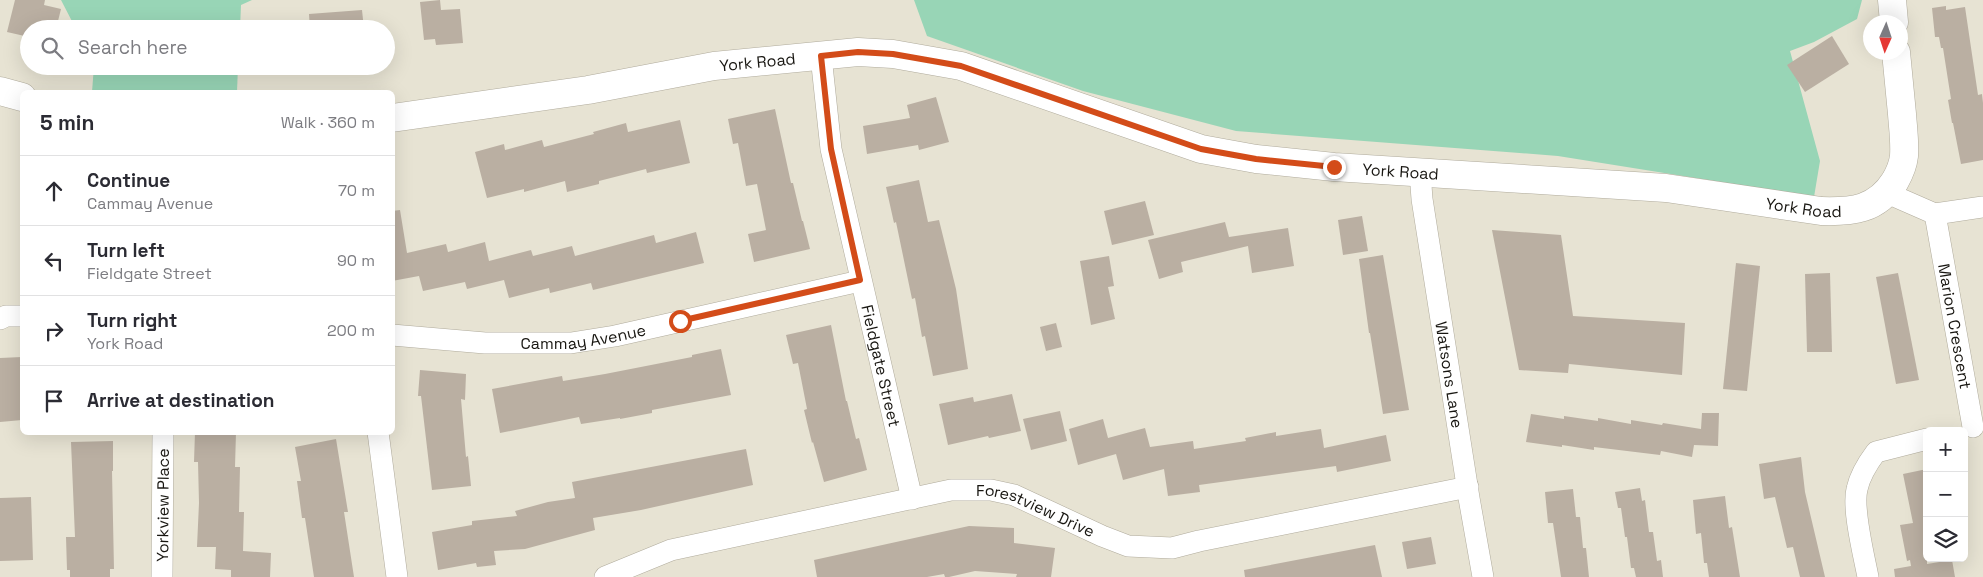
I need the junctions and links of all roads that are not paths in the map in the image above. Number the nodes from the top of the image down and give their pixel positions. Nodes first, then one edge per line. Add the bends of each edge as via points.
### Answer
1 (1892, 0) edge
2 (1893, 15) edge
3 (821, 56) junction
4 (1897, 60) edge
5 (0, 91) edge
6 (20, 96) edge
7 (395, 118) edge
8 (1420, 172) junction
9 (1887, 193) junction
10 (1983, 207) edge
11 (1935, 214) junction
12 (860, 280) junction
13 (20, 316) edge
14 (0, 318) edge
15 (395, 335) edge
16 (1972, 428) edge
17 (162, 435) edge
18 (378, 435) edge
19 (1923, 440) edge
20 (1468, 487) junction
21 (912, 499) junction
22 (162, 577) edge
23 (397, 577) edge
24 (605, 577) edge
25 (1483, 577) edge
26 (1868, 577) edge

1 - 2 street
3 - 7 street, York Road via 714,66 588,90
3 - 8 street, York Road via 858,52 893,54 961,66 1201,149 1256,159
3 - 12 street, Fieldgate Street via 831,149
4 - 9 street, York Road via 1904,158
5 - 6 street
8 - 9 street, York Road via 1666,188 1821,212 1858,209
8 - 20 street, Watsons Lane
9 - 11 street
10 - 11 street
11 - 16 street, Marion Crescent
12 - 15 street, Cammay Avenue via 616,336 571,343 485,343
12 - 21 street, Fieldgate Street
13 - 14 street
17 - 22 street, Yorkview Place
18 - 23 street
19 - 26 street via 1876,452 1864,468 1856,491
20 - 21 street, Forestview Drive via 1172,548 1128,546 1014,495 991,490 951,490
20 - 25 street, Watsons Lane
21 - 24 street, Forestview Drive via 671,550

